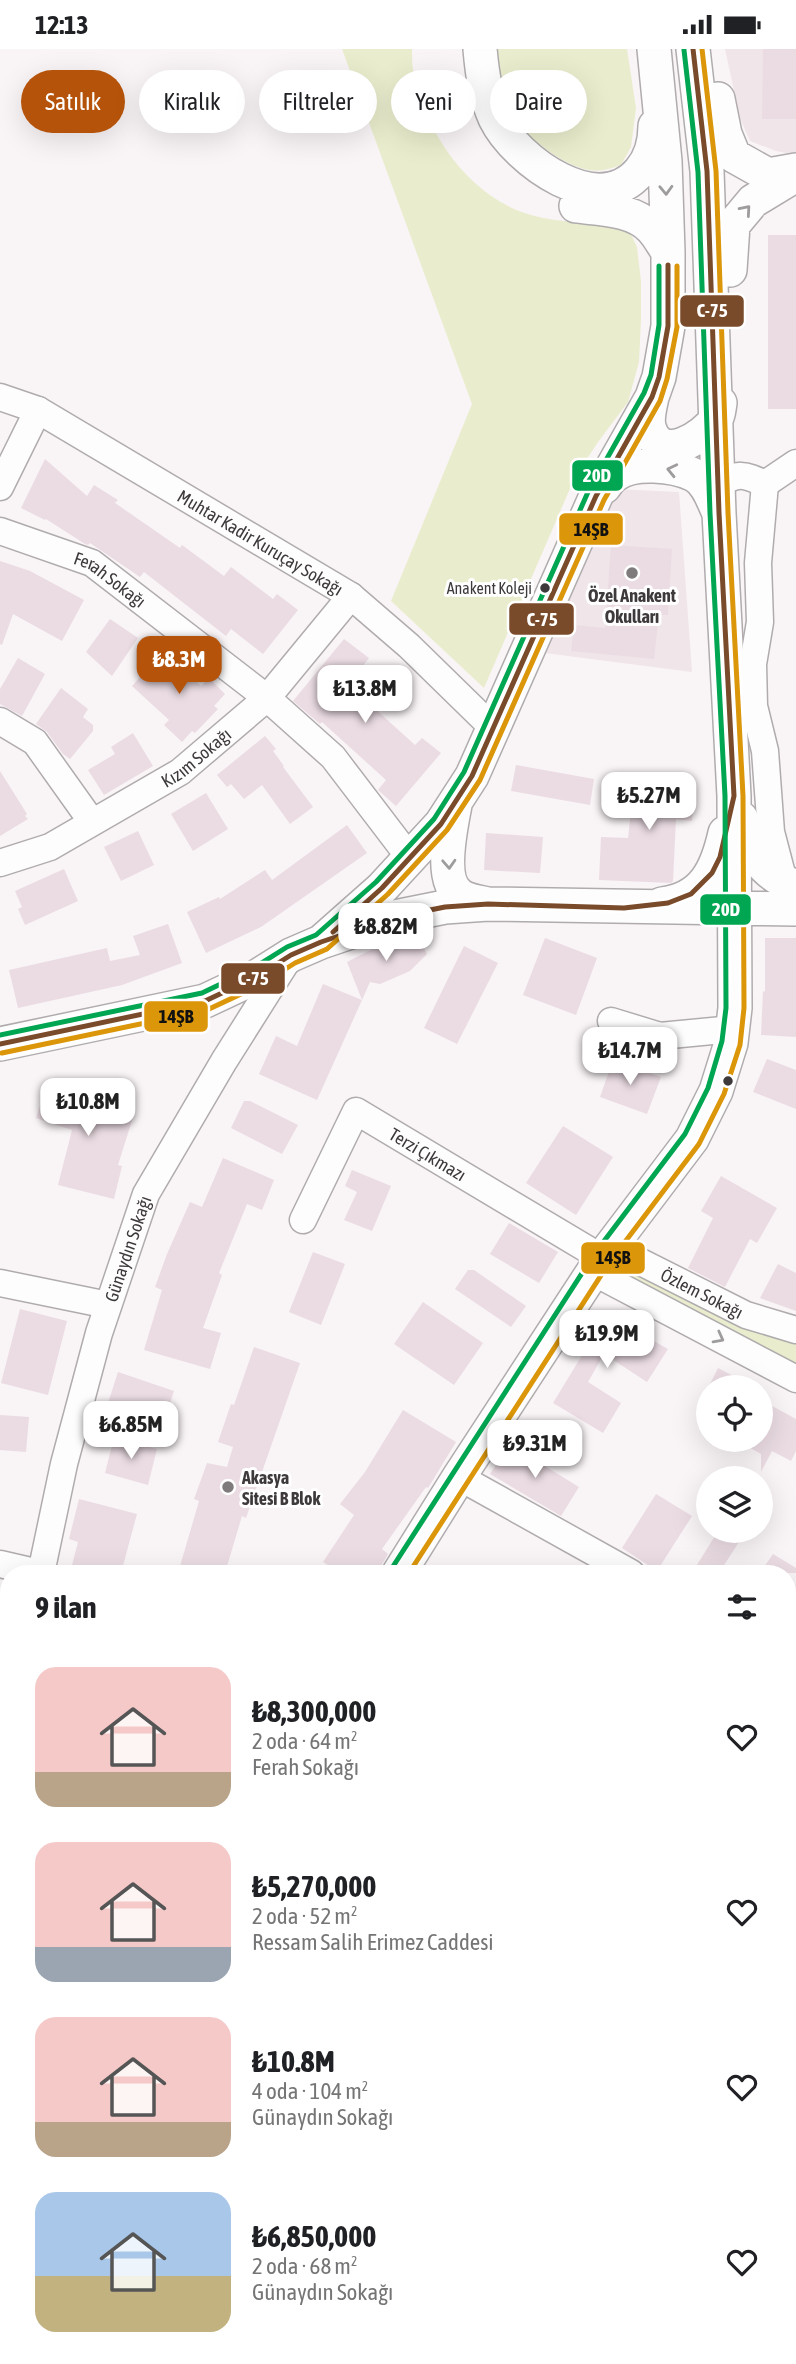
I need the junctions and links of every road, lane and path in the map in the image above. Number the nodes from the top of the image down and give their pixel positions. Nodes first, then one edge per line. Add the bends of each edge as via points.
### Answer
1 (654, 49) edge
2 (693, 49) edge
3 (709, 49) edge
4 (474, 50) edge
5 (658, 82) junction
6 (796, 170) edge
7 (796, 176) edge
8 (668, 252) junction
9 (0, 397) edge
10 (652, 397) junction
11 (38, 410) junction
12 (717, 418) junction
13 (796, 463) edge
14 (765, 484) junction
15 (0, 487) edge
16 (596, 496) junction
17 (718, 499) junction
18 (0, 531) edge
19 (351, 596) junction
20 (267, 698) junction
21 (0, 721) edge
22 (494, 729) junction
23 (734, 796) junction
24 (456, 800) junction
25 (92, 822) junction
26 (410, 858) junction
27 (0, 863) edge
28 (794, 891) edge
29 (488, 904) junction
30 (624, 908) junction
31 (735, 909) junction
32 (321, 942) junction
33 (291, 955) junction
34 (611, 1021) dead end
35 (733, 1029) junction
36 (0, 1044) edge
37 (303, 1220) dead end
38 (602, 1259) junction
39 (0, 1283) edge
40 (108, 1305) junction
41 (796, 1331) edge
42 (796, 1379) edge
43 (459, 1477) junction
44 (42, 1565) edge
45 (404, 1565) edge
46 (617, 1565) edge

1 - 5 main road
2 - 12 main road via 708,171
3 - 6 main road via 725,134 734,156 768,175
4 - 5 main road via 496,118 517,148 541,169 573,186 614,190 634,178 648,161 655,140
4 - 8 main road via 463,92 474,125 498,160 533,189 572,205 641,220
5 -> 8 main road
12 -> 7 main road via 733,347 733,225 753,201
8 - 10 main road via 668,326
9 - 11 street, Muhtar Kadir Kuruçay Sokağı
10 - 12 main road via 650,430 658,442 671,447 683,446
10 - 16 main road
11 - 15 street
11 - 19 street, Muhtar Kadir Kuruçay Sokağı
12 - 17 main road
13 - 14 street
14 - 17 street via 748,475 731,476
14 - 28 street via 754,706 765,751 771,832 782,874
17 -> 16 main road via 694,475 640,465 615,474
16 - 22 main road
17 - 23 main road
18 - 20 street, Ferah Sokağı via 92,563
19 - 20 street, Kızım Sokağı
19 - 22 street, Muhtar Kadir Kuruçay Sokağı
20 - 25 street, Kızım Sokağı via 180,772
20 - 26 street, Ferah Sokağı via 333,758
21 - 25 street via 35,742
22 - 24 main road
23 - 28 main road via 756,857
23 - 30 main road via 718,862 704,882 681,900
23 - 31 main road
24 - 26 main road
24 -> 29 main road via 448,847 452,886 459,895
25 - 27 street, Kızım Sokağı via 50,848
26 - 32 main road
28 - 31 main road
29 - 30 main road
29 - 32 main road via 395,916
30 - 31 main road
31 - 35 main road
32 - 33 main road
33 - 36 main road via 205,1001
33 - 40 street, Günaydın Sokağı via 146,1194
34 - 35 street via 660,1035
35 - 38 main road via 716,1091 692,1139
37 - 38 street, Terzi Çıkmazı via 356,1111
38 - 41 street, Özlem Sokağı
38 -> 42 street, Özlem Sokağı
38 - 43 main road
39 - 40 street
40 - 44 street, Günaydın Sokağı
43 - 45 main road
43 - 46 street

